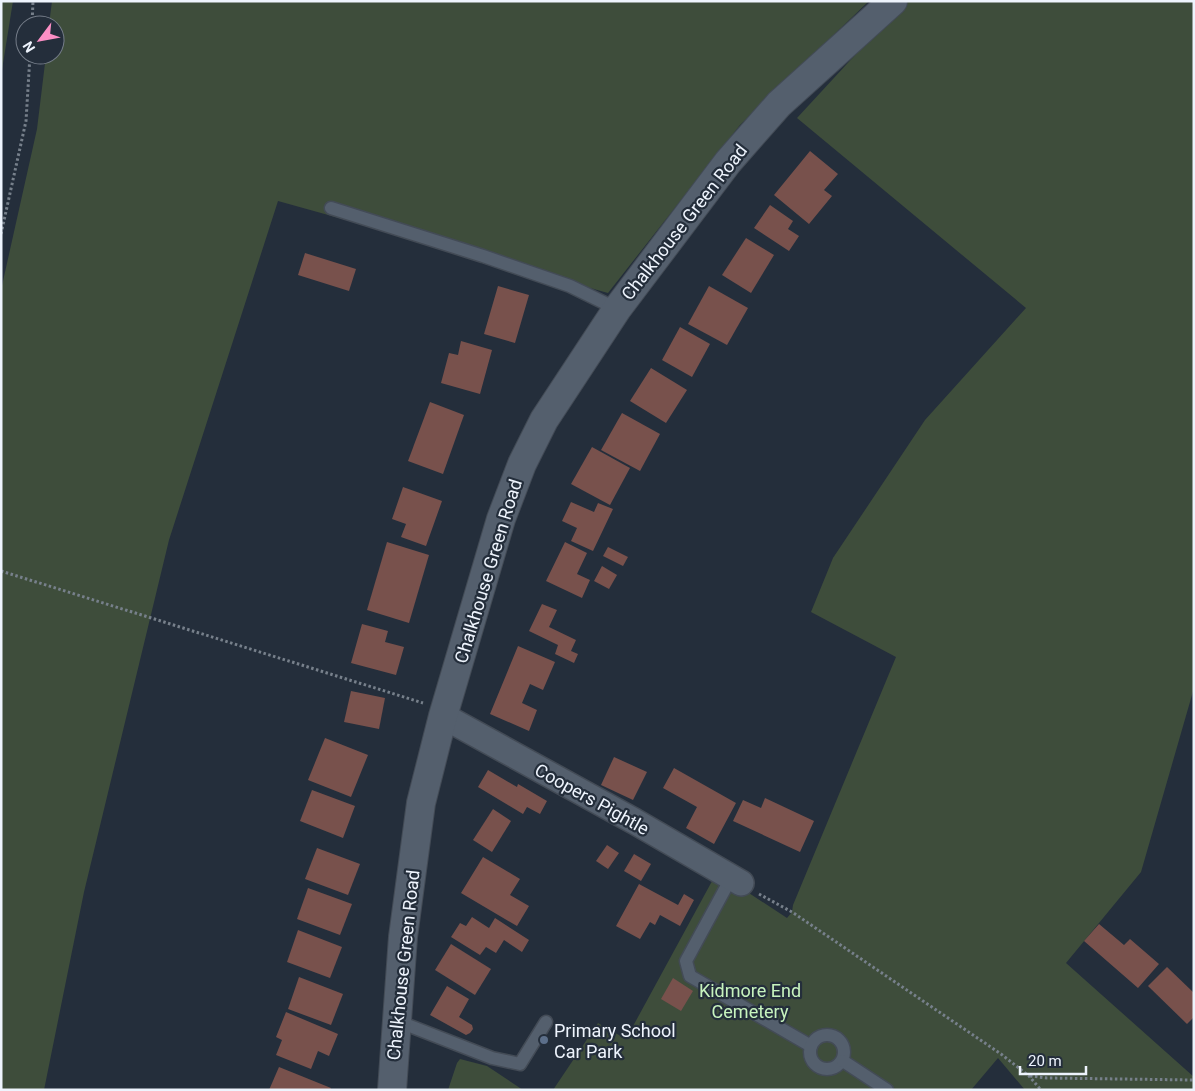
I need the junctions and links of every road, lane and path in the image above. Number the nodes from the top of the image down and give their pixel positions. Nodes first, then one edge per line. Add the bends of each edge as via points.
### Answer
1 (33, 1) edge
2 (893, 1) edge
3 (32, 15) edge
4 (29, 65) edge
5 (331, 208) dead end
6 (1, 234) edge
7 (617, 309) junction
8 (1, 571) edge
9 (443, 716) junction
10 (736, 881) junction
11 (397, 1021) junction
12 (546, 1022) dead end
13 (810, 1046) junction
14 (843, 1061) junction
15 (1029, 1076) junction
16 (1194, 1080) edge
17 (392, 1090) edge
18 (887, 1090) edge
19 (1042, 1090) edge

1 - 3 path
2 - 7 street, Chalkhouse Green Road via 773,111 728,162
4 - 6 path via 26,122
5 - 7 lane via 570,286
7 - 9 street, Chalkhouse Green Road via 544,420 522,464 501,519
8 - 9 path via 428,705
9 - 10 street, Coopers Pightle
9 - 11 street, Chalkhouse Green Road via 421,803 403,937
10 - 13 lane via 686,961 690,976
10 - 15 path via 792,912
11 - 12 lane via 492,1058 520,1064
11 - 17 street, Chalkhouse Green Road
13 - 14 lane via 813,1063 820,1068 828,1070
13 - 14 lane via 822,1035 838,1038 844,1045
14 - 18 lane
15 - 16 path
15 - 19 path

